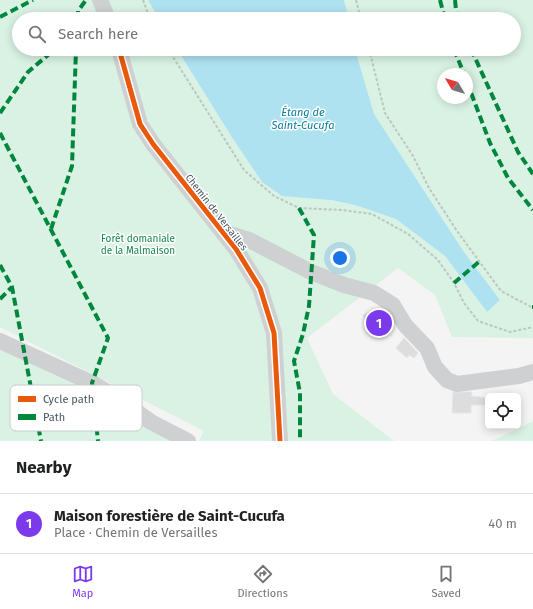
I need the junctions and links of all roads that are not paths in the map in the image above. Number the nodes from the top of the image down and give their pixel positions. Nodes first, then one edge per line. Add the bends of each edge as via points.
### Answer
1 (100, 0) edge
2 (105, 12) edge
3 (121, 56) edge
4 (222, 232) junction
5 (0, 341) edge
6 (533, 372) edge
7 (95, 385) edge
8 (142, 416) edge
9 (188, 441) edge
10 (280, 441) edge

1 - 2 street
3 - 4 street, Chemin de Versailles via 140,124
4 - 6 street via 249,240 344,285 374,293 393,305 405,325 427,348 435,367 447,380 457,384
4 - 10 street, Chemin de Versailles via 260,288 274,333
5 - 7 street
8 - 9 street

